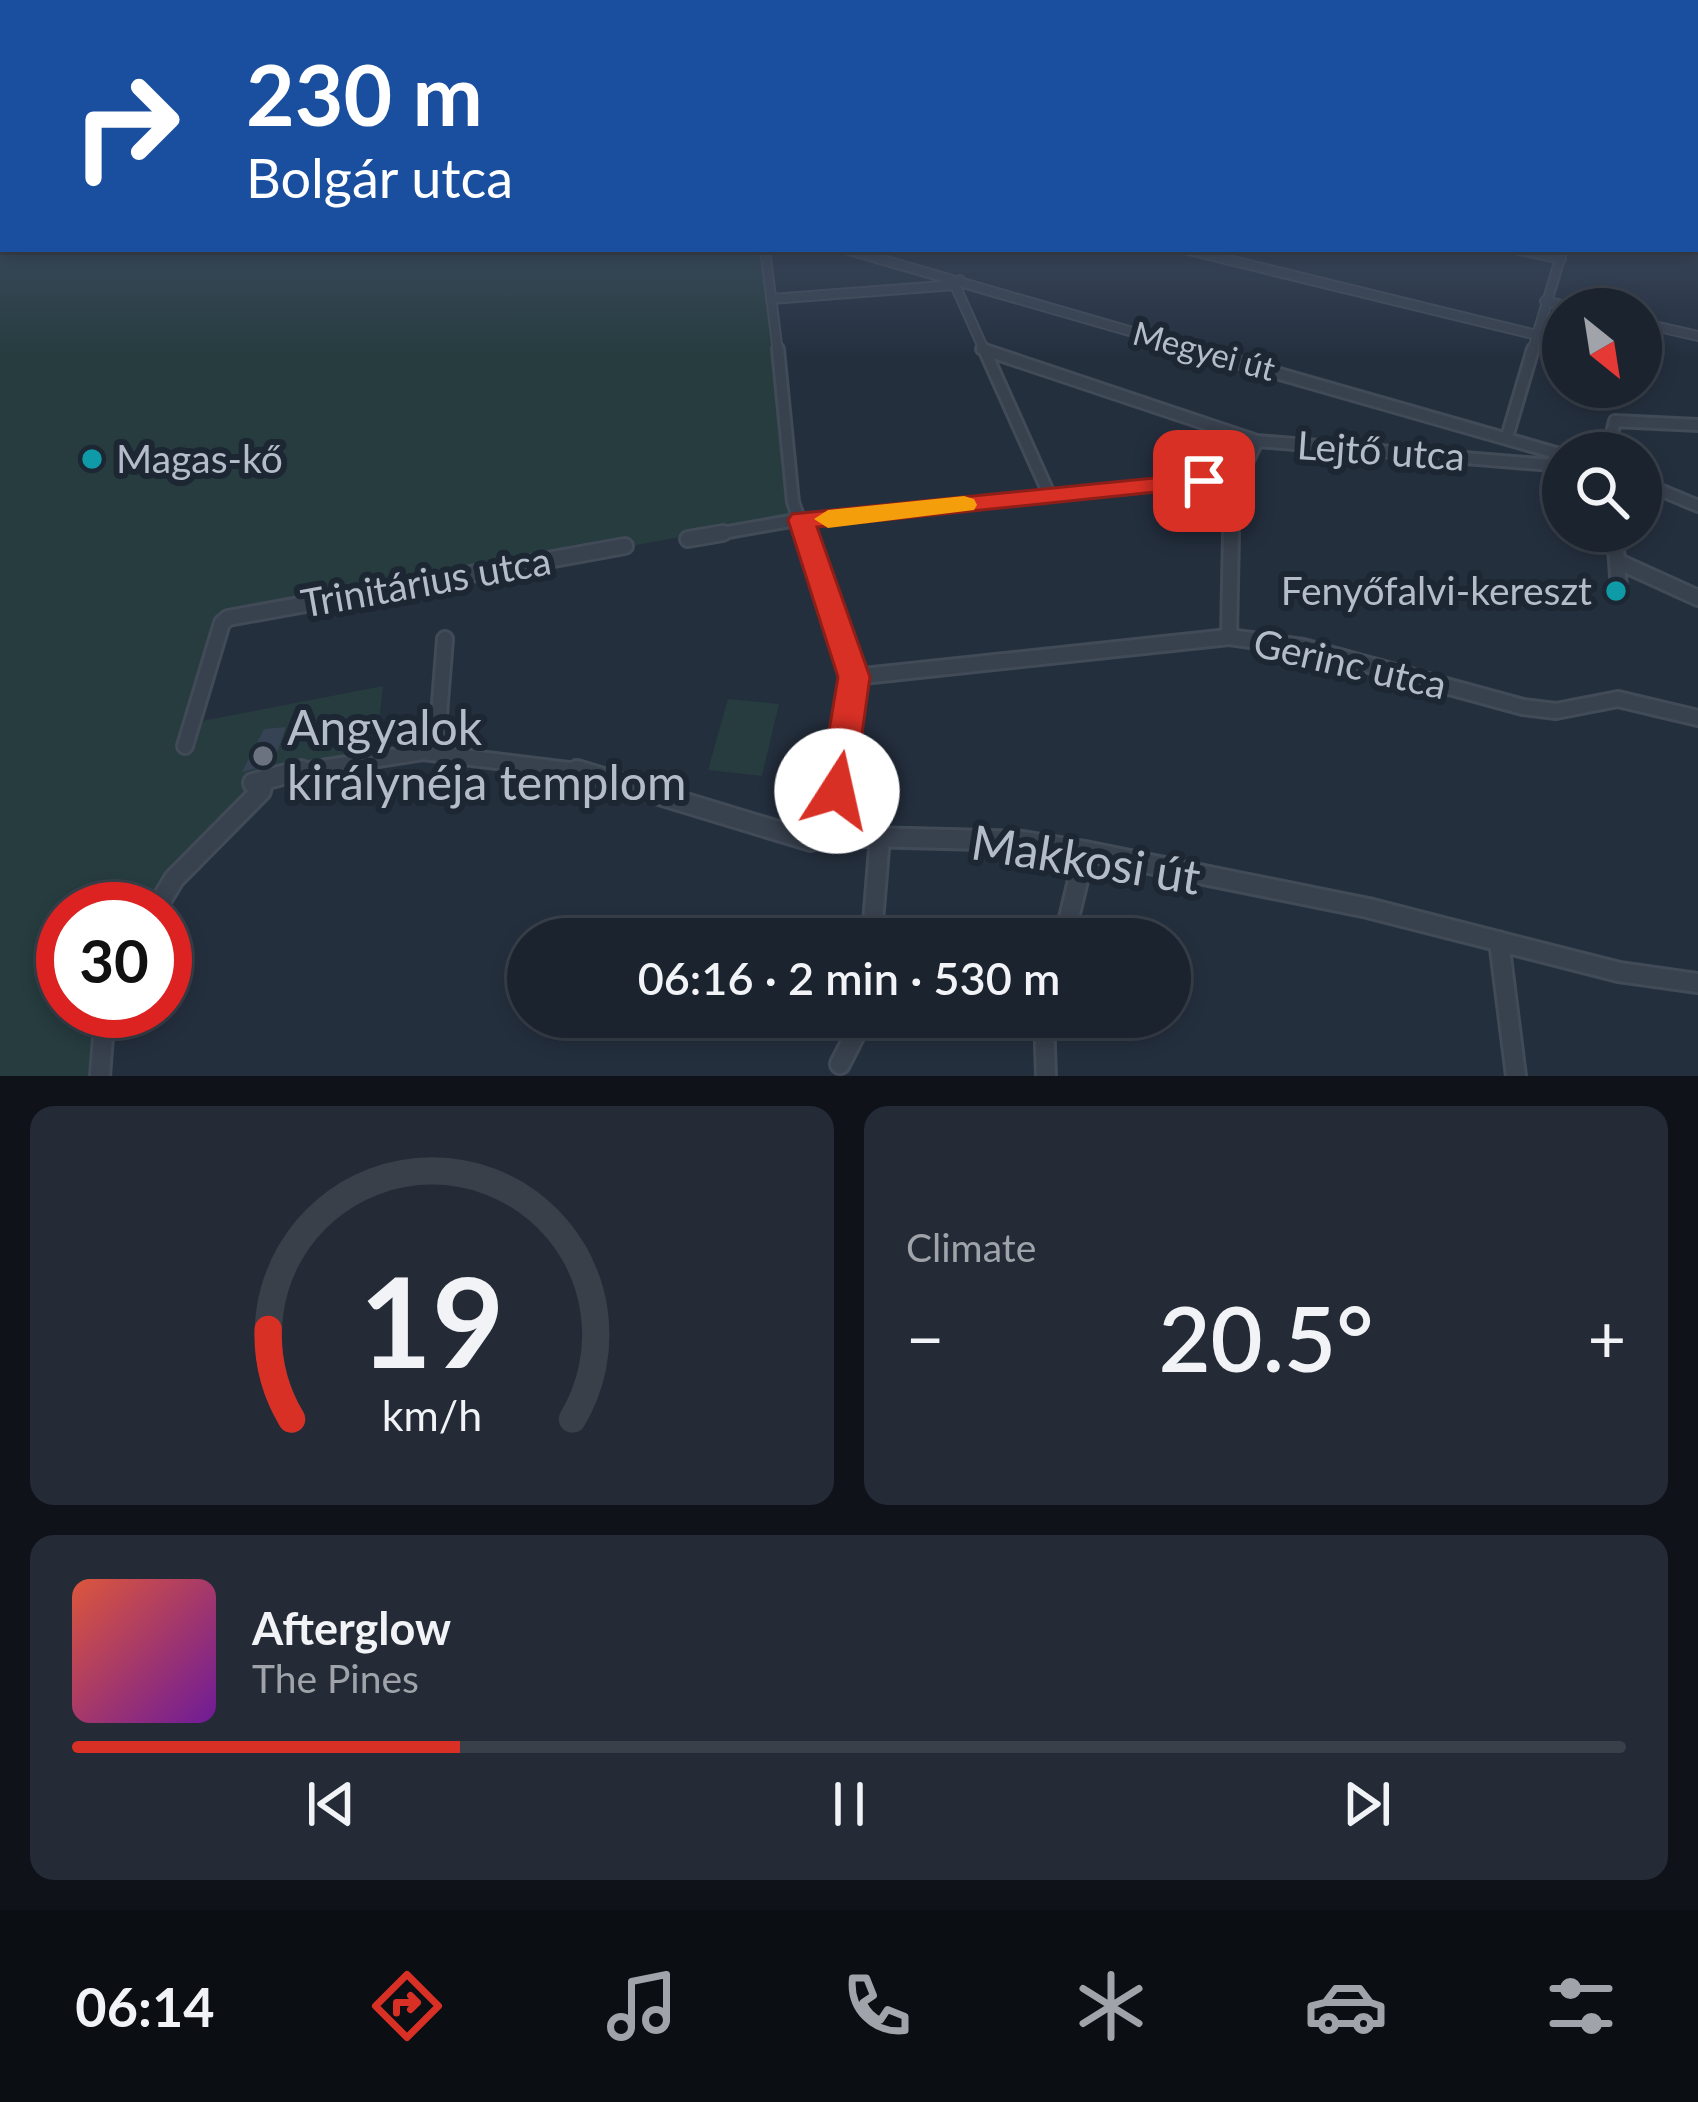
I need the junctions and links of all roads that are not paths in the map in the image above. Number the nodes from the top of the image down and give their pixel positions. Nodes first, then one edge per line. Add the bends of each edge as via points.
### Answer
1 (766, 257) edge
2 (872, 257) edge
3 (1218, 257) edge
4 (1561, 257) edge
5 (958, 283) junction
6 (1550, 288) edge
7 (771, 299) junction
8 (1542, 313) edge
9 (1662, 328) edge
10 (1537, 334) junction
11 (1698, 336) edge
12 (982, 349) junction
13 (1698, 425) edge
14 (1613, 432) edge
15 (1507, 437) junction
16 (1257, 441) junction
17 (1542, 448) edge
18 (1542, 464) edge
19 (1243, 477) junction
20 (1662, 491) edge
21 (1049, 494) junction
22 (1698, 506) edge
23 (801, 520) junction
24 (688, 539) dead end
25 (625, 546) dead end
26 (1618, 552) edge
27 (1619, 562) junction
28 (1618, 590) dead end
29 (1698, 598) edge
30 (1229, 637) junction
31 (445, 639) dead end
32 (854, 677) junction
33 (1698, 718) edge
34 (185, 746) dead end
35 (436, 753) junction
36 (829, 836) junction
37 (880, 837) junction
38 (1085, 851) junction
39 (172, 882) edge
40 (873, 918) edge
41 (1069, 918) edge
42 (1499, 941) junction
43 (1698, 983) edge
44 (103, 1038) edge
45 (853, 1038) edge
46 (1045, 1038) edge
47 (840, 1064) dead end
48 (100, 1076) edge
49 (1046, 1076) edge
50 (1516, 1076) edge

1 - 7 street
2 - 5 street, Megyei út
3 - 10 street
4 - 6 street
5 - 7 street
5 - 12 street
5 - 15 street, Megyei út
7 - 23 street
8 - 10 street
9 - 11 street
10 - 15 street
12 - 16 street
12 - 21 street
13 - 14 street via 1616,421
15 - 17 street, Megyei út
16 - 18 street, Lejtő utca
16 - 19 street, Lejtő utca
19 - 21 street
19 - 30 street, Lejtő utca via 1228,553
20 - 22 street
21 - 23 street
23 - 24 street
23 - 32 street
25 - 34 street, Trinitárius utca via 228,618
26 - 27 street
27 - 28 street
27 - 29 street
30 - 32 street, Gerinc utca
30 - 33 street, Gerinc utca via 1303,647 1523,707 1556,711 1618,699
31 - 35 street
32 - 36 street
35 - 36 street, Makkosi út via 587,771 811,841
35 - 39 street, Makkosi út via 369,756 258,782 261,791
36 - 37 street, Makkosi út
37 - 38 street, Makkosi út
37 - 40 street
38 - 41 street
38 - 42 street, Makkosi út
42 - 43 street, Makkosi út
42 - 50 street
44 - 48 street
45 - 47 street
46 - 49 street

